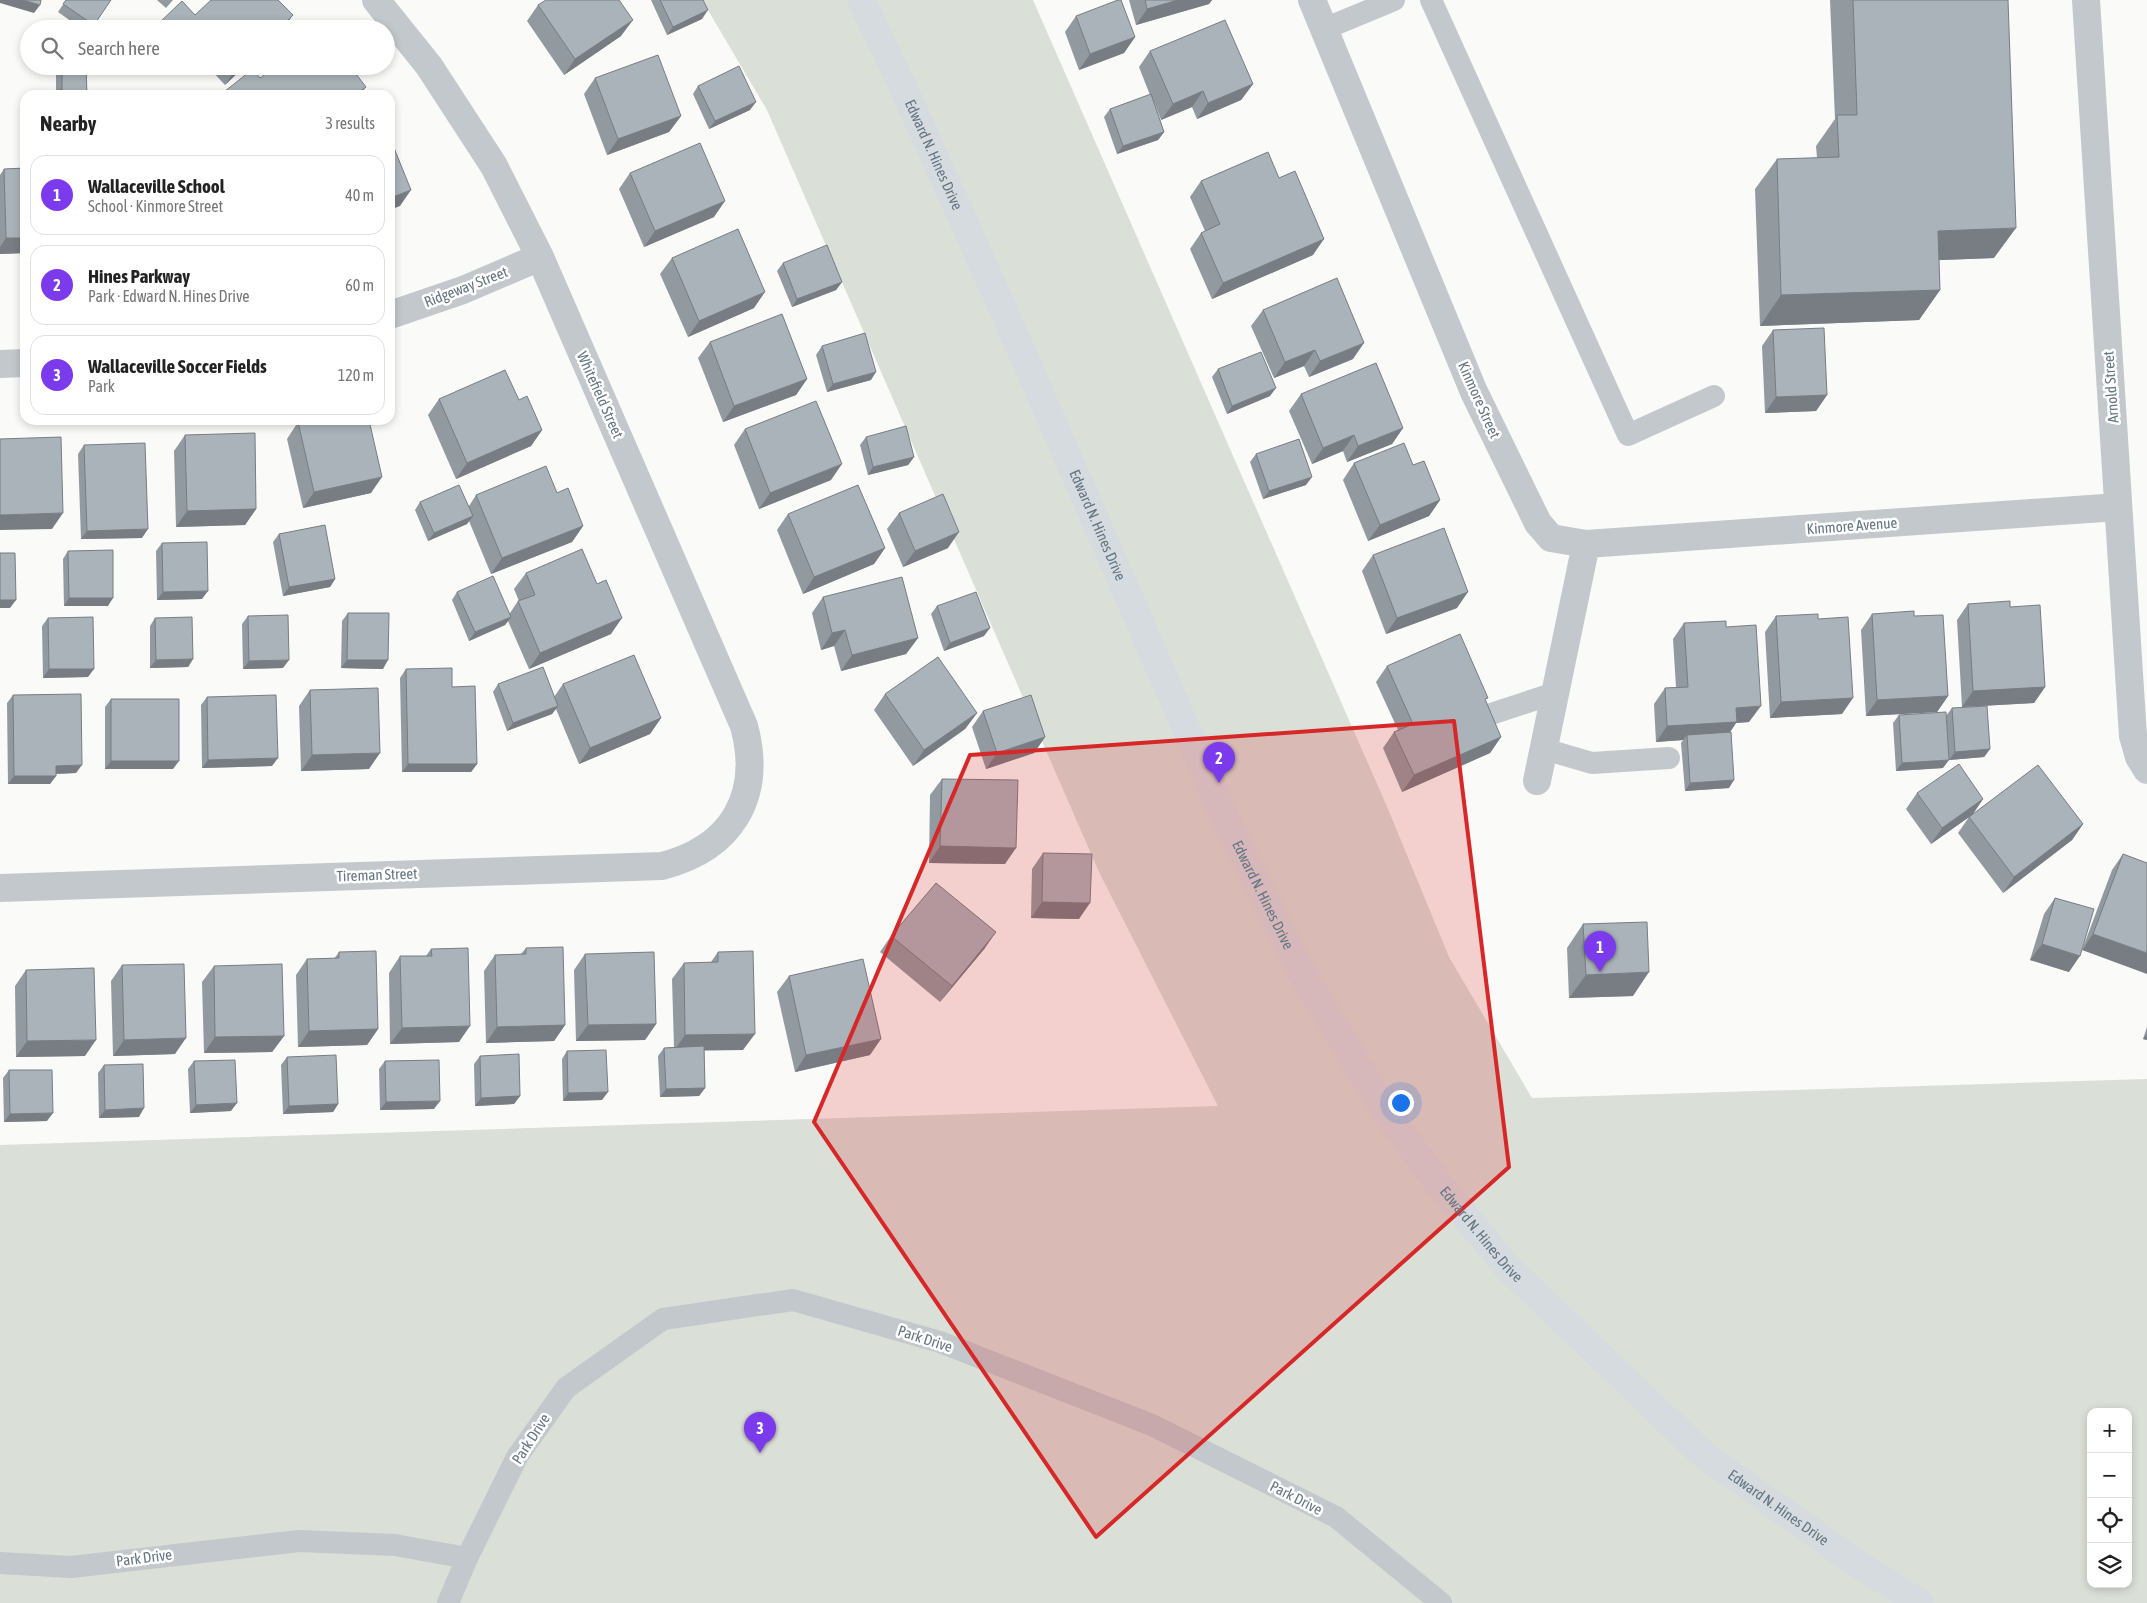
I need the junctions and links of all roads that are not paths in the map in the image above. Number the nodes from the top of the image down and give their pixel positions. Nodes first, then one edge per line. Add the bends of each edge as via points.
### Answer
1 (376, 0) edge
2 (861, 0) edge
3 (1312, 0) edge
4 (1394, 0) edge
5 (1431, 0) edge
6 (2086, 0) edge
7 (392, 20) edge
8 (395, 24) edge
9 (1324, 29) junction
10 (540, 257) junction
11 (395, 313) edge
12 (20, 363) edge
13 (0, 364) edge
14 (1714, 396) dead end
15 (2118, 507) junction
16 (1586, 544) junction
17 (1555, 693) junction
18 (1485, 716) edge
19 (1544, 748) junction
20 (1669, 758) dead end
21 (2147, 770) edge
22 (1537, 781) dead end
23 (736, 817) joint
24 (0, 888) edge
25 (467, 1558) junction
26 (0, 1563) edge
27 (448, 1603) edge
28 (1441, 1603) edge
29 (1920, 1603) edge

1 - 7 street, Whitefield Street
2 - 29 street, Edward N. Hines Drive via 1000,302 1229,827 1298,966 1384,1109 1435,1179 1508,1268 1704,1455 1855,1562
3 - 9 street, Kinmore Street
4 - 9 lane
5 - 14 lane via 1628,435
6 - 15 street, Arnold Street
8 - 10 street, Whitefield Street via 429,66 494,166
9 - 16 street, Kinmore Street via 1474,392 1538,523 1551,538
10 - 11 street, Ridgeway Street via 463,290
10 - 23 street, Whitefield Street via 744,726 750,746 751,768 748,790
12 - 13 street
15 - 16 street, Kinmore Avenue
15 - 21 street, Arnold Street via 2133,736
16 - 17 street
17 - 18 lane
17 - 19 street
19 - 20 lane via 1592,763
19 - 22 street
23 - 24 street, Tireman Street via 724,833 702,851 662,866
25 - 26 lane, Park Drive via 395,1545 299,1541 71,1567
25 - 27 lane, Park Drive
25 - 28 lane, Park Drive via 518,1457 566,1388 663,1319 793,1300 940,1342 1152,1425 1336,1517

